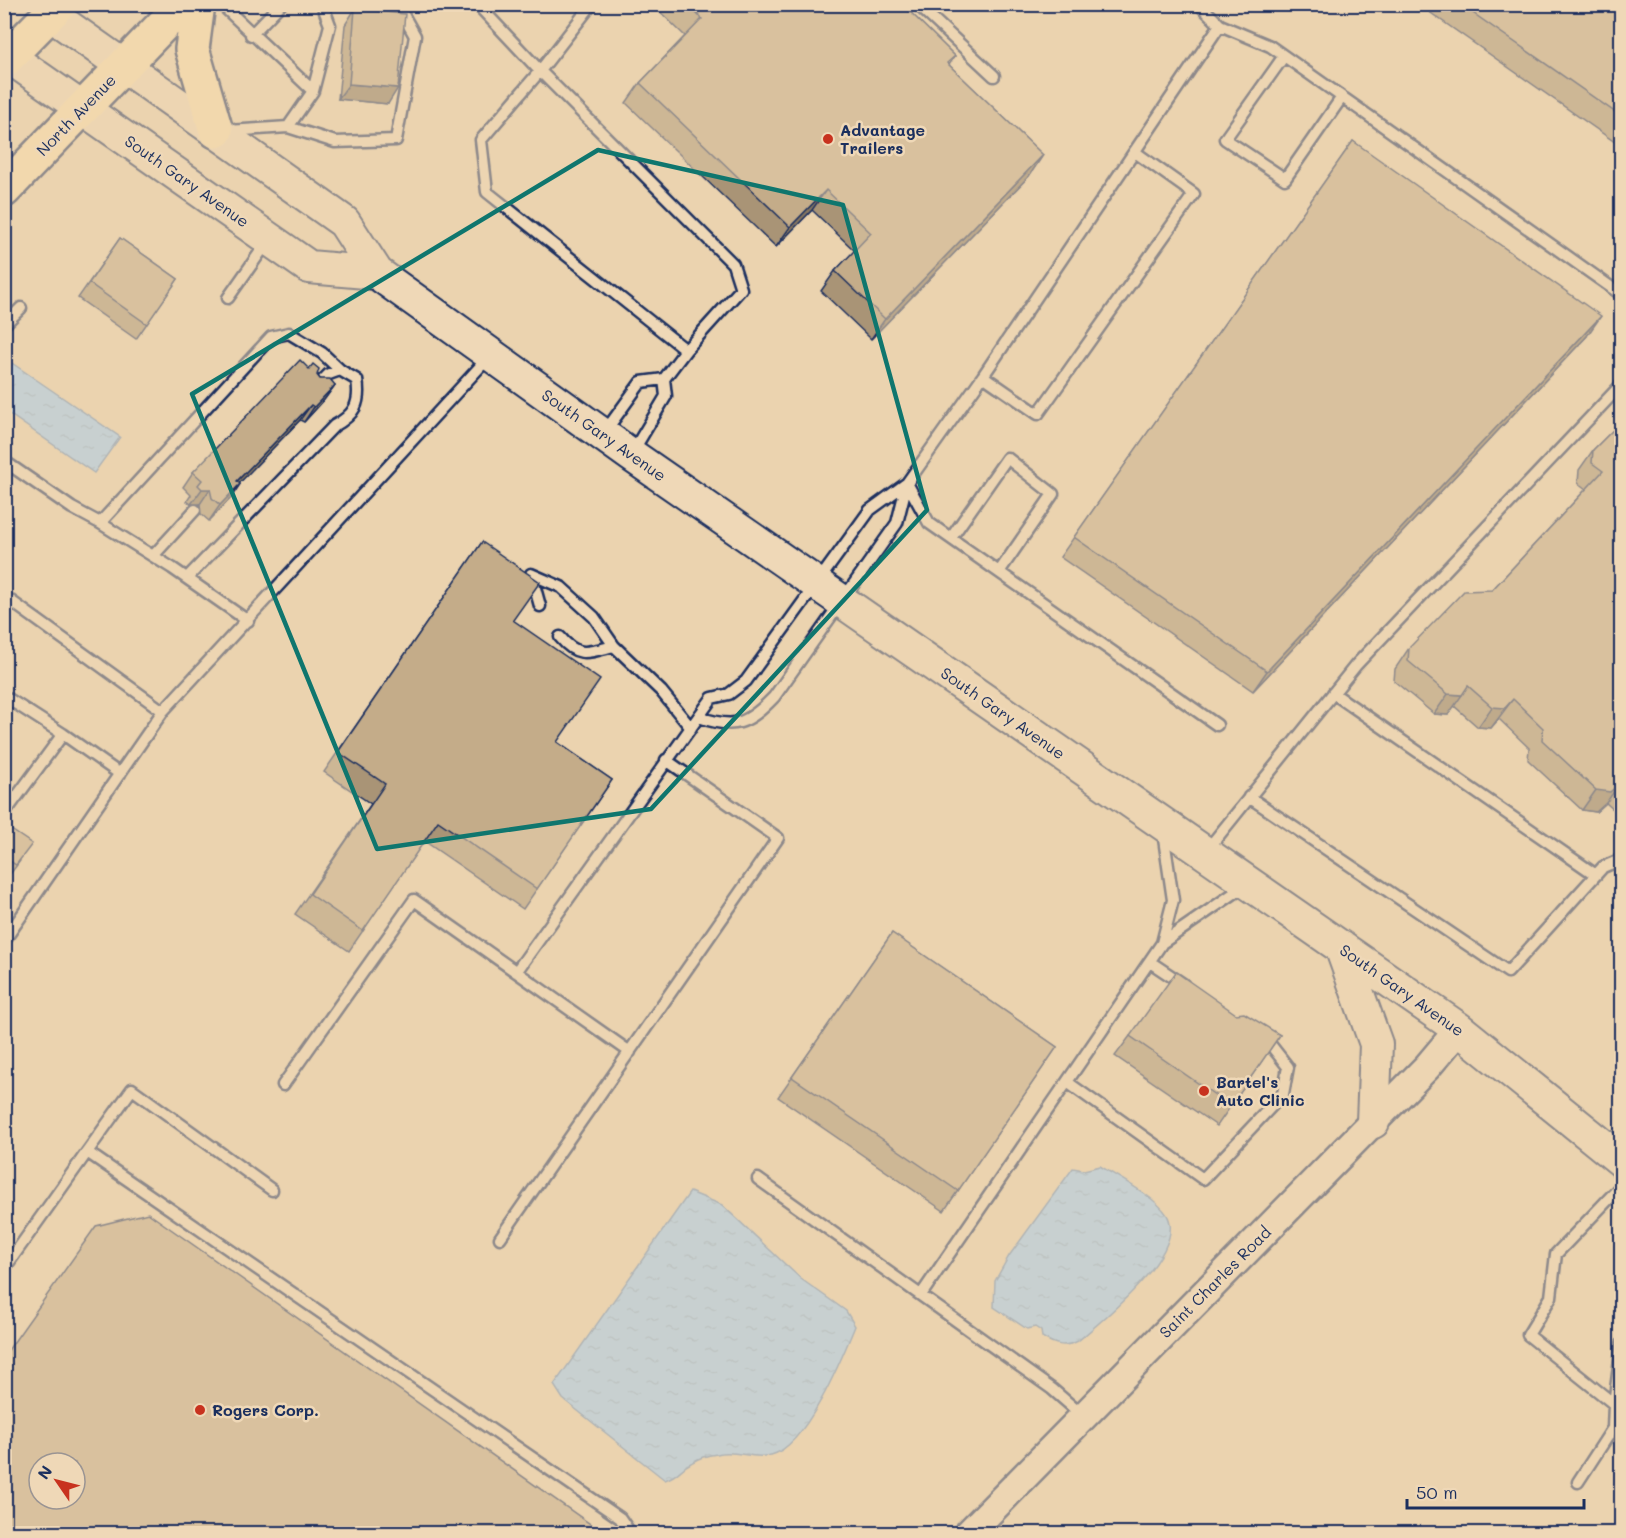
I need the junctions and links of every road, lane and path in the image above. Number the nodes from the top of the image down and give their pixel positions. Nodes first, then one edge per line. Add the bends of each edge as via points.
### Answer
1 (183, 4) edge
2 (198, 4) edge
3 (221, 4) edge
4 (281, 4) edge
5 (322, 4) edge
6 (396, 4) edge
7 (477, 4) edge
8 (592, 4) edge
9 (917, 4) edge
10 (1199, 4) edge
11 (49, 8) edge
12 (1220, 25) junction
13 (251, 35) junction
14 (1284, 56) junction
15 (6, 57) edge
16 (123, 66) junction
17 (540, 71) junction
18 (994, 76) dead end
19 (313, 91) junction
20 (1342, 97) junction
21 (83, 108) junction
22 (288, 127) junction
23 (216, 131) junction
24 (1134, 152) junction
25 (4, 190) edge
26 (270, 239) junction
27 (377, 273) junction
28 (1622, 295) edge
29 (228, 298) dead end
30 (21, 308) dead end
31 (4, 325) edge
32 (686, 350) junction
33 (491, 355) junction
34 (340, 370) junction
35 (983, 376) junction
36 (664, 379) junction
37 (1622, 384) edge
38 (314, 389) edge
39 (602, 435) junction
40 (631, 455) junction
41 (4, 461) edge
42 (907, 483) junction
43 (195, 510) dead end
44 (100, 523) junction
45 (951, 538) junction
46 (153, 556) junction
47 (999, 572) junction
48 (187, 578) junction
49 (817, 583) junction
50 (4, 596) edge
51 (844, 602) junction
52 (540, 606) edge
53 (248, 621) junction
54 (560, 637) dead end
55 (614, 646) junction
56 (1333, 693) junction
57 (4, 696) edge
58 (163, 711) junction
59 (699, 717) junction
60 (1217, 725) dead end
61 (691, 728) junction
62 (63, 734) junction
63 (666, 760) junction
64 (120, 774) junction
65 (1249, 797) junction
66 (4, 814) edge
67 (1162, 823) junction
68 (1205, 852) junction
69 (1622, 859) edge
70 (1596, 875) junction
71 (1249, 883) junction
72 (4, 941) edge
73 (1162, 943) junction
74 (1341, 947) junction
75 (1150, 962) junction
76 (516, 972) junction
77 (1196, 993) edge
78 (1459, 1029) junction
79 (1252, 1031) edge
80 (630, 1052) junction
81 (1067, 1082) junction
82 (283, 1085) dead end
83 (1373, 1122) junction
84 (87, 1152) junction
85 (1622, 1161) edge
86 (758, 1179) dead end
87 (1622, 1185) edge
88 (272, 1190) dead end
89 (500, 1238) dead end
90 (4, 1269) edge
91 (921, 1295) junction
92 (1622, 1344) edge
93 (1614, 1404) junction
94 (1083, 1416) junction
95 (1578, 1482) dead end
96 (631, 1533) edge
97 (968, 1533) edge

1 - 16 main road, North Avenue
2 - 23 main road via 192,49
3 - 13 lane
4 - 13 lane
5 - 19 lane via 330,25
6 - 22 lane via 415,36 396,140 335,142
7 - 17 lane
8 - 17 lane
9 - 18 lane
10 - 12 lane
11 - 15 main road
11 - 16 main road, South Gary Avenue
12 - 14 lane
12 - 24 lane
13 - 19 lane
14 - 20 lane
14 - 20 lane via 1225,139 1285,179
15 - 21 main road, South Gary Avenue
16 - 21 main road, North Avenue
16 - 23 main road, South Gary Avenue
17 - 32 lane via 733,264 741,289
17 - 32 lane via 481,140 488,192
19 - 22 lane
20 - 28 lane
21 - 25 main road, North Avenue
21 - 26 main road, South Gary Avenue
22 - 23 lane
23 - 27 main road, South Gary Avenue via 344,222
24 - 35 lane
24 - 35 lane via 1194,194 1038,414
26 - 27 main road, South Gary Avenue via 309,267
26 - 29 lane
27 - 33 main road, South Gary Avenue
30 - 31 lane
32 - 36 lane
33 - 39 main road, South Gary Avenue
33 - 53 lane
34 - 38 lane via 329,374
34 - 44 lane via 322,353 289,333 271,337
34 - 48 lane via 357,380 358,401 354,410
35 - 42 lane
36 - 39 lane via 641,382
36 - 40 lane via 666,396
37 - 56 lane via 1356,664
39 - 40 main road, South Gary Avenue
40 - 49 main road, South Gary Avenue
41 - 44 lane
42 - 45 lane via 929,523
42 - 49 lane via 870,510
42 - 51 lane via 897,523
43 - 46 lane
44 - 46 lane
45 - 47 lane
45 - 47 lane via 1007,458 1053,494
46 - 48 lane
47 - 60 lane
48 - 53 lane
49 - 51 main road, South Gary Avenue
49 - 59 lane via 746,681 729,694 712,698
50 - 58 lane
51 - 59 lane via 755,717 737,724
51 - 67 main road, South Gary Avenue
52 - 55 lane via 531,574 561,587 594,617
53 - 58 lane
54 - 55 lane via 570,649 586,653
55 - 61 lane via 661,691
56 - 65 lane
56 - 70 lane
57 - 62 lane
58 - 64 lane
59 - 61 lane
61 - 63 lane
62 - 64 lane
62 - 66 lane
63 - 76 lane
63 - 80 lane via 778,838
64 - 72 lane
65 - 68 lane
65 - 70 lane via 1508,972
67 - 68 main road, South Gary Avenue
67 - 73 lane via 1173,900
68 - 71 main road, South Gary Avenue
69 - 70 lane via 1603,867
71 - 73 lane
71 - 74 main road, South Gary Avenue
73 - 75 lane
74 - 78 main road, South Gary Avenue
74 - 83 main road via 1376,1044
75 - 77 lane
75 - 81 lane
76 - 80 lane
76 - 82 lane via 414,900
78 - 83 street, Saint Charles Road
78 - 85 main road, South Gary Avenue
79 - 81 lane via 1270,1044 1288,1067 1283,1094 1203,1179
80 - 89 lane
81 - 91 lane
83 - 94 street, Saint Charles Road
84 - 88 lane via 132,1089
84 - 90 lane
84 - 96 lane via 620,1518
86 - 91 lane
87 - 93 lane via 1556,1254 1551,1297 1528,1335
91 - 94 lane via 1052,1389
92 - 93 lane
93 - 95 lane via 1613,1428
94 - 97 street, Saint Charles Road

